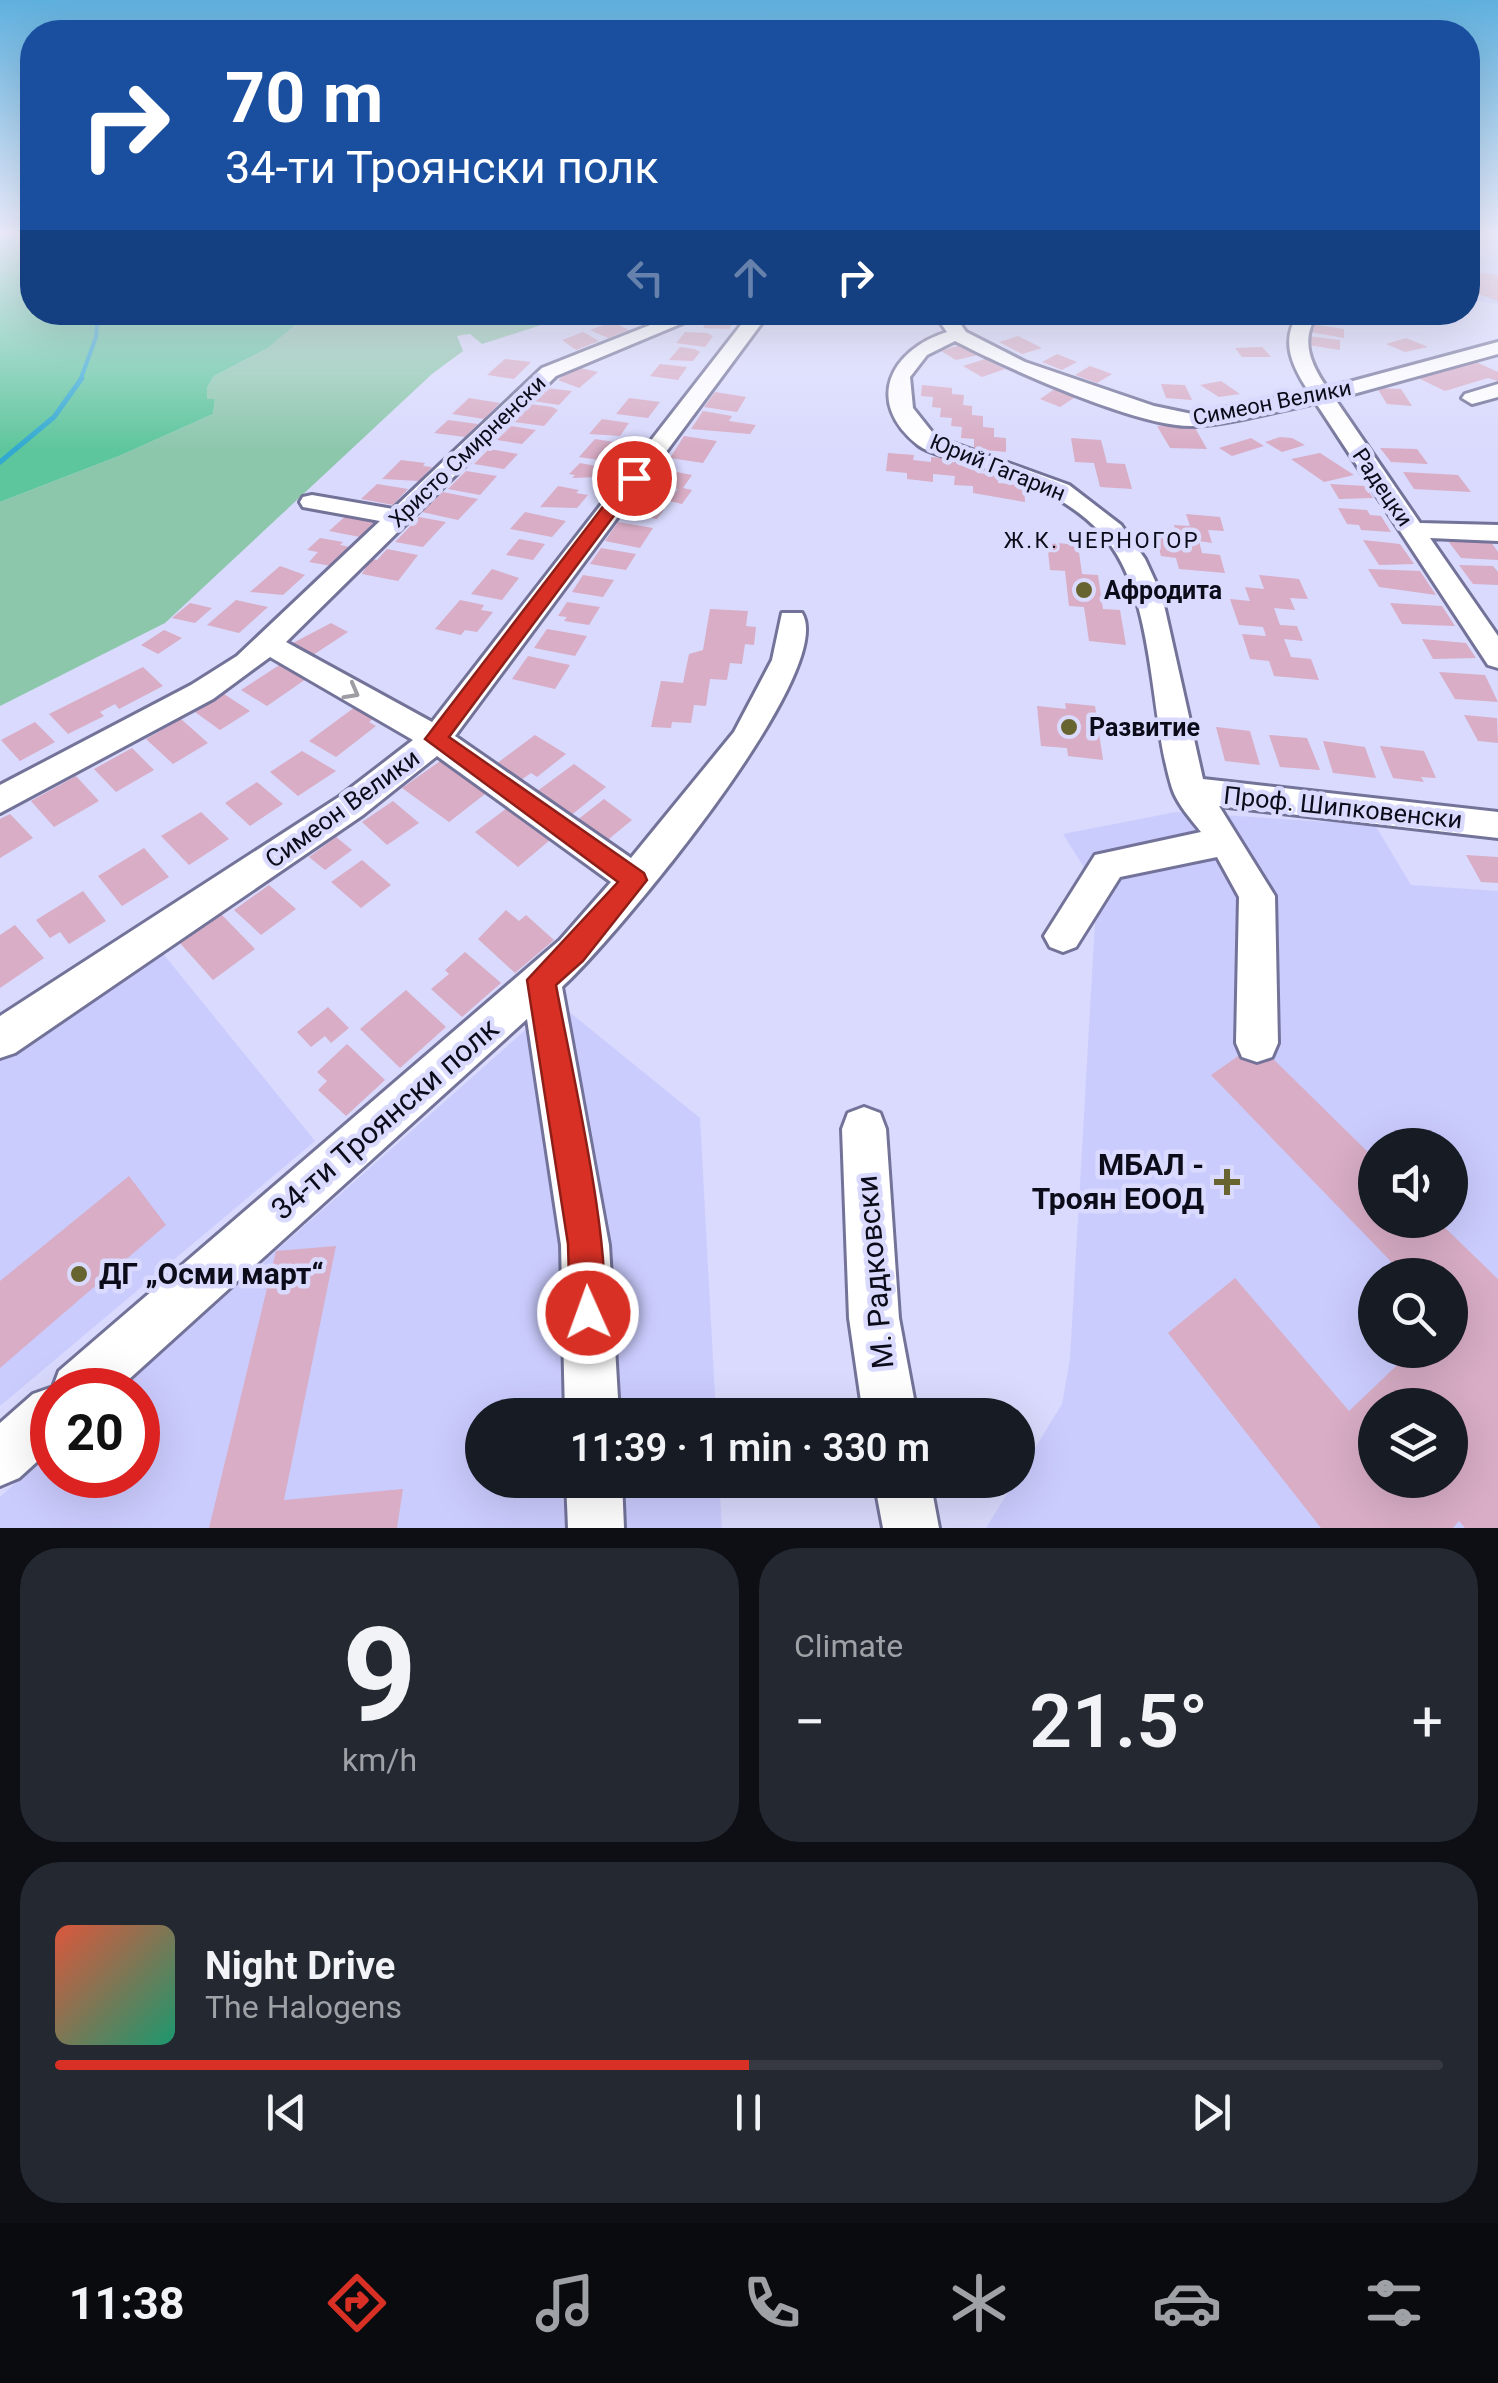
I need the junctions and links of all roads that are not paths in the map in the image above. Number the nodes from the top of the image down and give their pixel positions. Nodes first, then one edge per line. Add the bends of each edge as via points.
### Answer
1 (667, 325) edge
2 (751, 325) edge
3 (949, 325) edge
4 (961, 325) edge
5 (1300, 325) edge
6 (1494, 351) edge
7 (1498, 390) edge
8 (1322, 396) junction
9 (1472, 398) dead end
10 (312, 502) dead end
11 (398, 517) junction
12 (1412, 530) junction
13 (1498, 533) edge
14 (792, 618) dead end
15 (268, 644) junction
16 (1498, 658) edge
17 (436, 739) junction
18 (1189, 790) junction
19 (0, 800) edge
20 (1498, 824) edge
21 (1226, 841) junction
22 (635, 880) junction
23 (1063, 936) dead end
24 (541, 980) junction
25 (0, 1039) edge
26 (1256, 1044) dead end
27 (864, 1129) dead end
28 (103, 1368) edge
29 (591, 1398) edge
30 (887, 1398) edge
31 (30, 1432) edge
32 (0, 1459) edge
33 (595, 1498) edge
34 (905, 1498) edge
35 (596, 1528) edge
36 (911, 1528) edge

1 - 11 street, Христо Смирненски via 548,372
2 - 17 street, Симеон Велики
3 - 18 street, Юрий Гагарин via 900,372 897,386 912,428 928,442 1055,486 1108,522 1148,596
4 - 8 street, Симеон Велики via 1018,366 1177,419
5 - 8 street, Радецки via 1295,348
6 - 8 street, Симеон Велики
7 - 9 street
8 - 12 street, Радецки
10 - 11 street
11 - 15 street, Христо Смирненски
12 - 13 street
12 - 16 street, Радецки
14 - 22 street, 34-ти Троянски полк via 787,660 746,738
15 -> 17 street
15 - 19 street, Христо Смирненски via 202,692
17 - 22 street
17 - 25 street, Симеон Велики via 351,806
18 - 20 street, Проф. Шипковенски
18 - 21 street
21 - 23 street via 1108,865
21 - 26 street via 1257,896
22 - 24 street, 34-ти Троянски полк
24 - 28 street, 34-ти Троянски полк
24 - 29 street via 585,1244
27 - 30 street, М. Радковски via 874,1318
31 - 32 street
33 - 35 street
34 - 36 street

